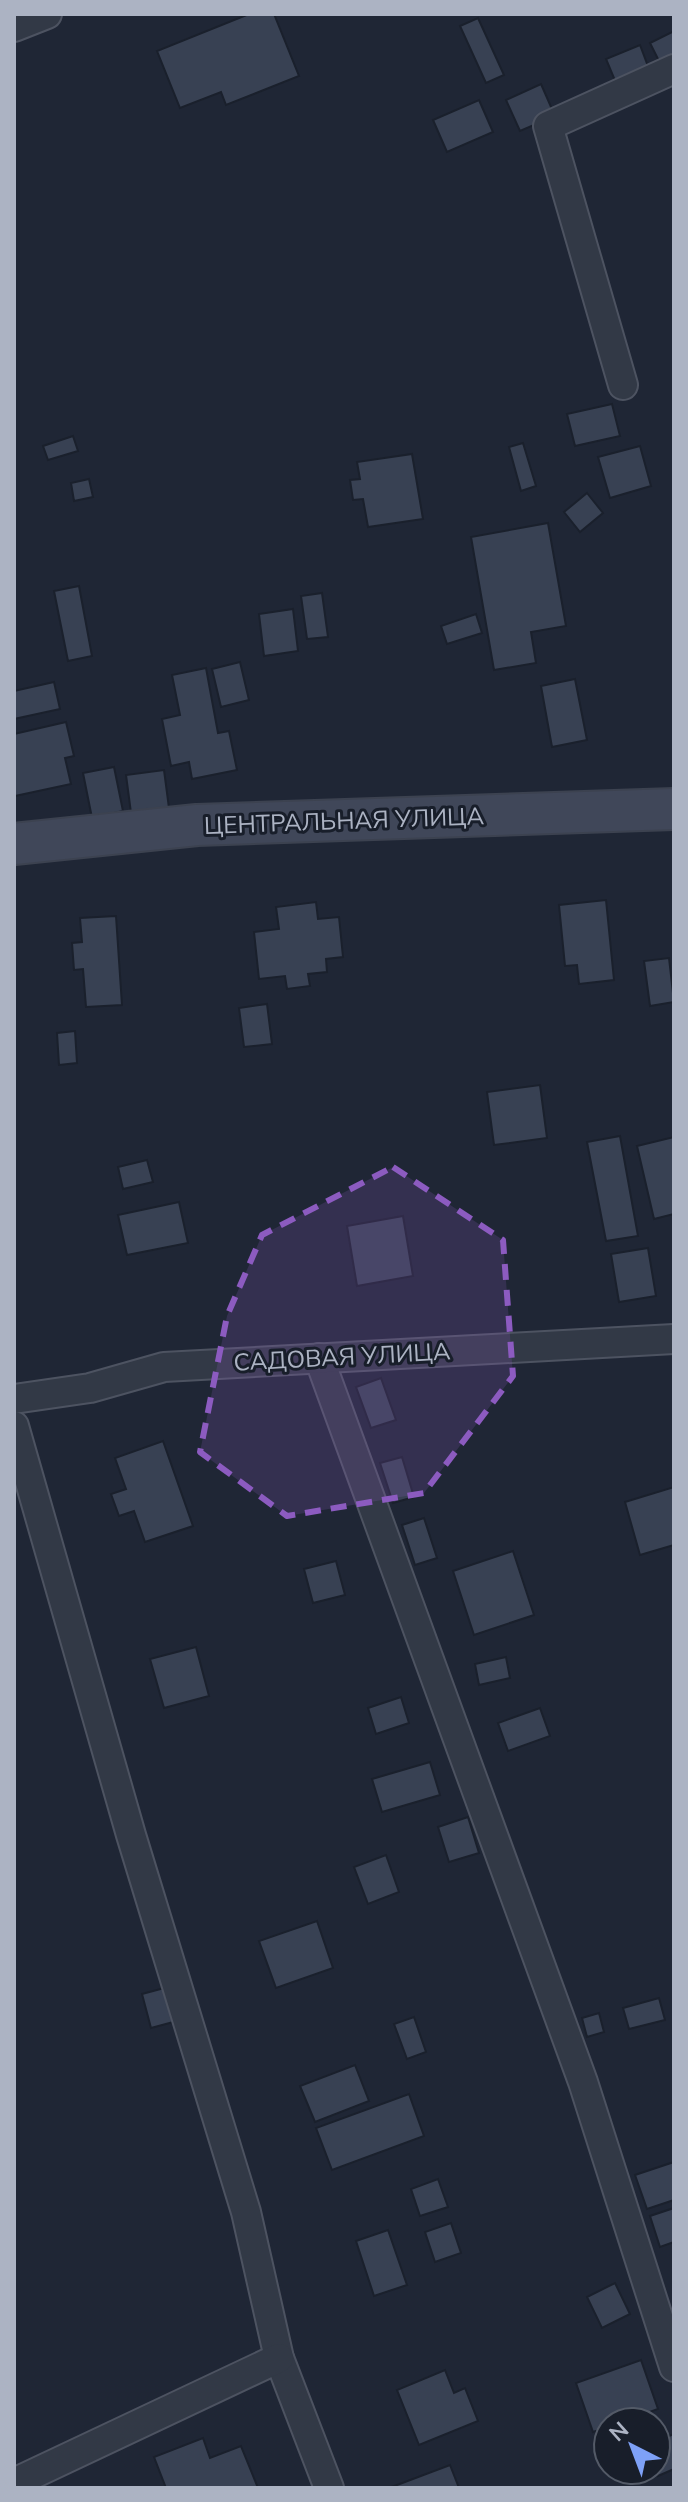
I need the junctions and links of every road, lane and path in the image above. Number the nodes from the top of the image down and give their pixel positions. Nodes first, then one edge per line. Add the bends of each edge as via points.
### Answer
1 (47, 14) edge
2 (14, 27) edge
3 (674, 69) edge
4 (623, 385) dead end
5 (674, 809) edge
6 (14, 844) edge
7 (674, 1339) edge
8 (319, 1358) junction
9 (14, 1399) edge
10 (14, 1426) edge
11 (279, 2358) junction
12 (674, 2367) edge
13 (14, 2483) edge
14 (329, 2488) edge

1 - 2 street
3 - 4 street via 548,126
5 - 6 main road, ЦЕНТРАЛЬНАЯ УЛИЦА via 197,825
7 - 8 street, САДОВАЯ УЛИЦА
8 - 9 street, САДОВАЯ УЛИЦА via 164,1367 90,1388
8 - 12 street via 583,2082
10 - 11 street via 246,2212
11 - 13 street
11 - 14 street

